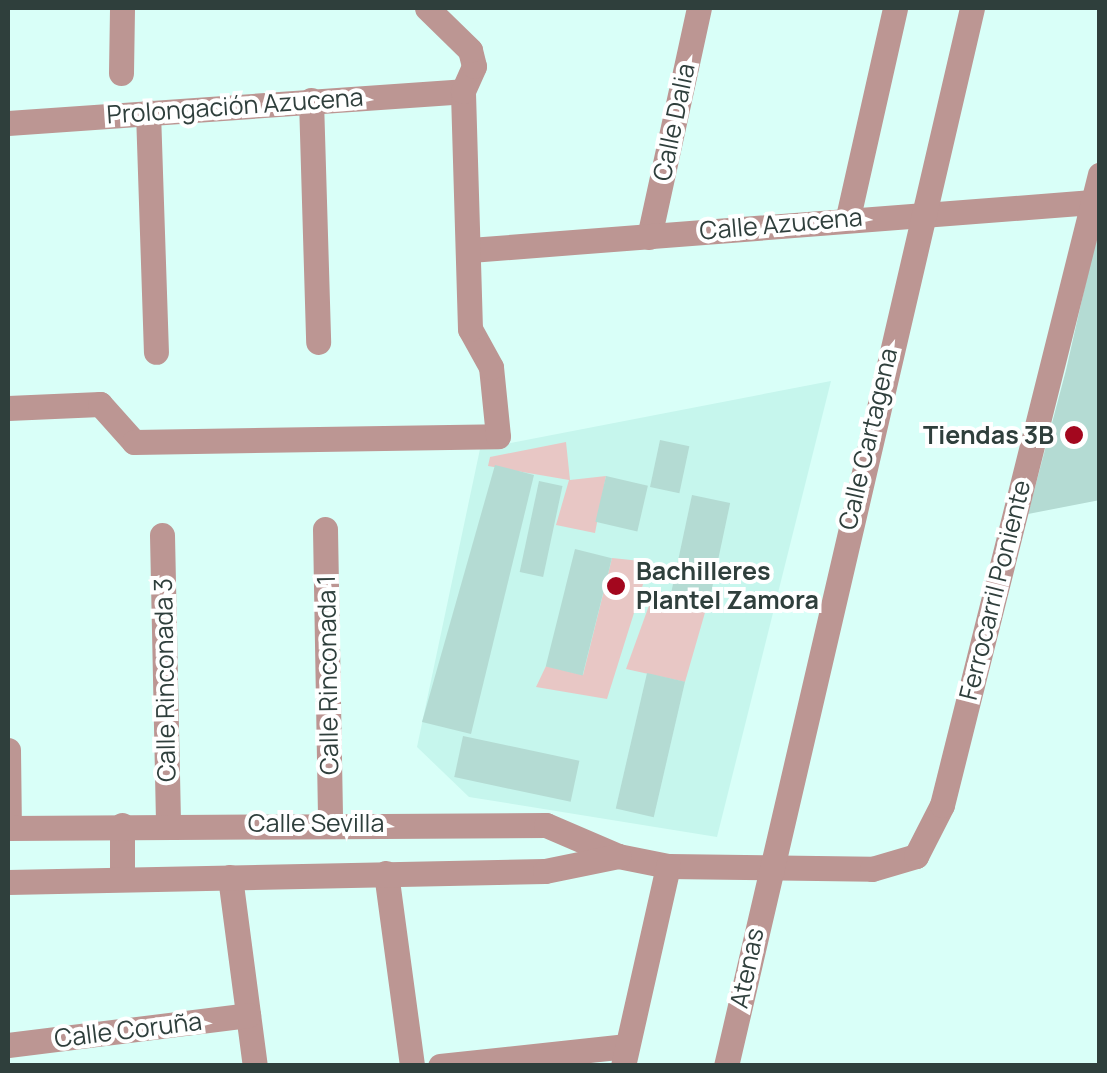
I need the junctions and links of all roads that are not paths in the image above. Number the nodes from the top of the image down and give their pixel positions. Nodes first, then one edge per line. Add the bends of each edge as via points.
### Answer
1 (122, 8) edge
2 (427, 8) edge
3 (699, 8) edge
4 (895, 8) edge
5 (972, 8) edge
6 (121, 74) dead end
7 (463, 91) junction
8 (311, 100) junction
9 (148, 112) junction
10 (8, 123) edge
11 (1100, 174) edge
12 (1092, 202) junction
13 (921, 211) junction
14 (848, 217) junction
15 (648, 237) junction
16 (470, 250) junction
17 (318, 342) dead end
18 (156, 352) dead end
19 (8, 408) edge
20 (326, 528) dead end
21 (162, 535) dead end
22 (8, 750) edge
23 (330, 821) junction
24 (168, 824) junction
25 (122, 826) junction
26 (8, 828) edge
27 (618, 856) junction
28 (668, 866) junction
29 (768, 870) junction
30 (386, 872) junction
31 (230, 877) junction
32 (122, 880) junction
33 (8, 882) edge
34 (248, 1015) junction
35 (8, 1044) edge
36 (625, 1056) edge
37 (255, 1066) edge
38 (412, 1066) edge
39 (440, 1066) edge
40 (726, 1066) edge

1 - 6 street
2 - 7 street via 470,50 474,66
3 - 15 street, Calle Dalia
4 - 14 street
5 - 13 street, Calle Cartagena
7 - 8 street, Prolongación Azucena
7 - 16 street
8 - 9 street, Prolongación Azucena
8 - 17 street
9 - 10 street, Prolongación Azucena
9 - 18 street
11 - 12 street, Ferrocarril Poniente
12 - 13 street, Calle Azucena
12 - 29 street, Ferrocarril Poniente via 930,838 898,864
13 - 14 street, Calle Azucena
13 - 29 street, Calle Cartagena
14 - 15 street, Calle Azucena
15 - 16 street, Calle Azucena
16 - 19 street via 470,329 491,367 498,436 134,442 100,404
20 - 23 street, Calle Rinconada 1
21 - 24 street, Calle Rinconada 3
22 - 26 street
23 - 24 street, Calle Sevilla
23 - 27 street, Calle Sevilla via 546,825
24 - 25 street, Calle Sevilla
25 - 26 street, Calle Sevilla
25 - 32 street
27 - 28 street, Calle Sevilla
27 - 30 street, Calle Sevilla via 545,871
28 - 29 street, Calle Sevilla
28 - 36 street
29 - 40 street, Atenas
30 - 31 street, Calle Sevilla
30 - 38 street
31 - 32 street, Calle Sevilla
31 - 34 street
32 - 33 street, Calle Sevilla
34 - 35 street, Calle Coruña
34 - 37 street
36 - 39 street

